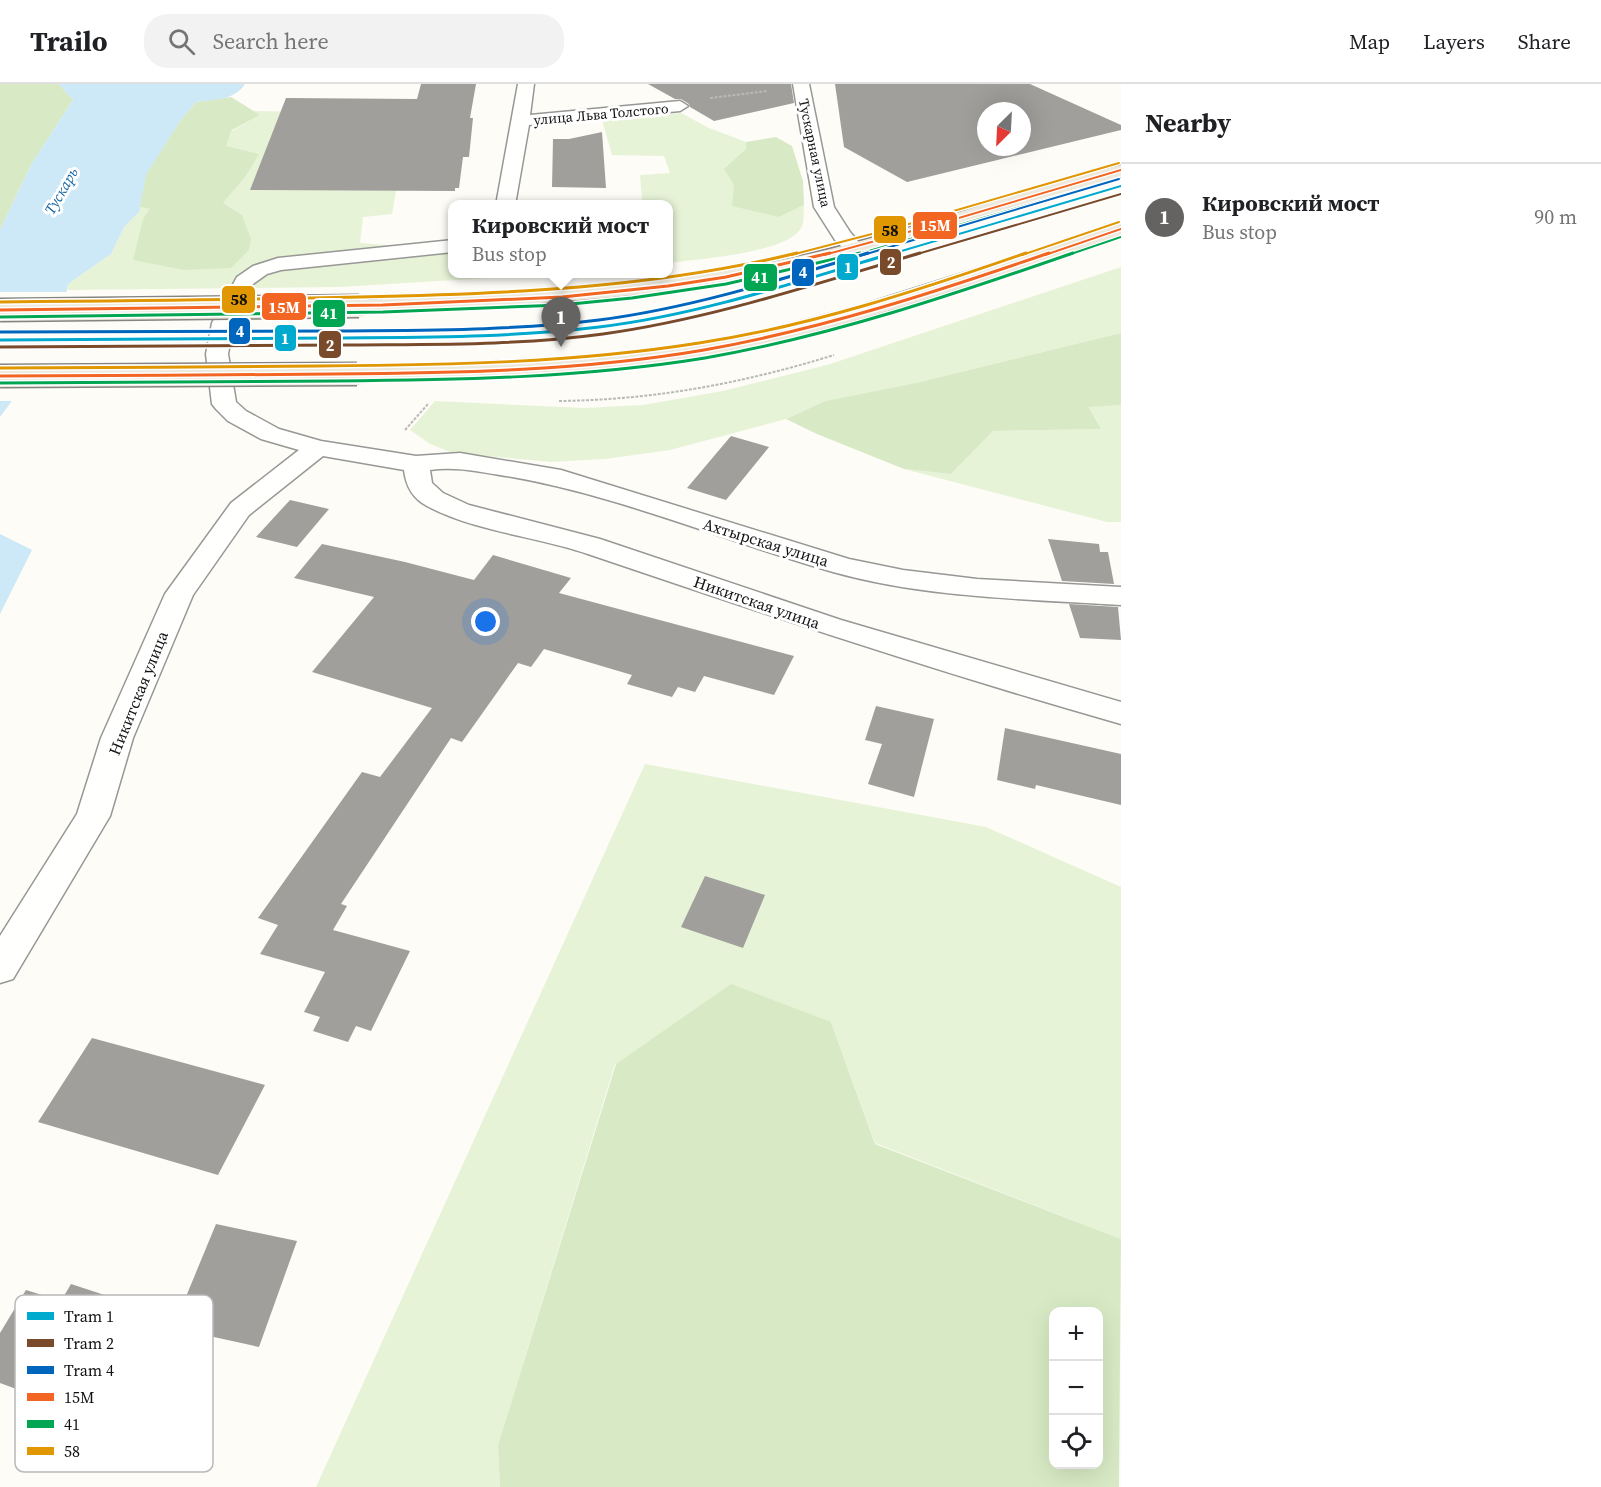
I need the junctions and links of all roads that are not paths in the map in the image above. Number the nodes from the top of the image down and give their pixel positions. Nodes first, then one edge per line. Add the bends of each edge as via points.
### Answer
1 (526, 84) edge
2 (801, 84) edge
3 (680, 106) dead end
4 (521, 121) junction
5 (1121, 170) edge
6 (506, 200) edge
7 (1121, 229) edge
8 (448, 247) edge
9 (854, 248) junction
10 (0, 310) edge
11 (0, 376) edge
12 (318, 448) junction
13 (416, 464) junction
14 (1121, 596) edge
15 (1121, 713) edge
16 (0, 968) edge

1 - 4 street
2 - 9 street, Тускарная улица via 824,207
3 - 4 street, улица Льва Толстого
4 - 6 street
5 - 9 main road
7 - 11 main road, bridge via 871,310 705,350 623,361 357,374
8 - 12 street, Ахтырская улица via 278,264 244,281 223,323 217,354 224,404 270,434
9 - 10 main road, bridge via 762,269 620,292 359,306
12 - 13 street, Ахтырская улица
12 - 16 street, Никитская улица via 240,508 179,594 117,738 93,816
13 - 14 street, Ахтырская улица via 460,461 561,478 843,566 903,579 977,588
13 - 15 street, Никитская улица via 419,484 434,499 460,511 590,545 831,627

